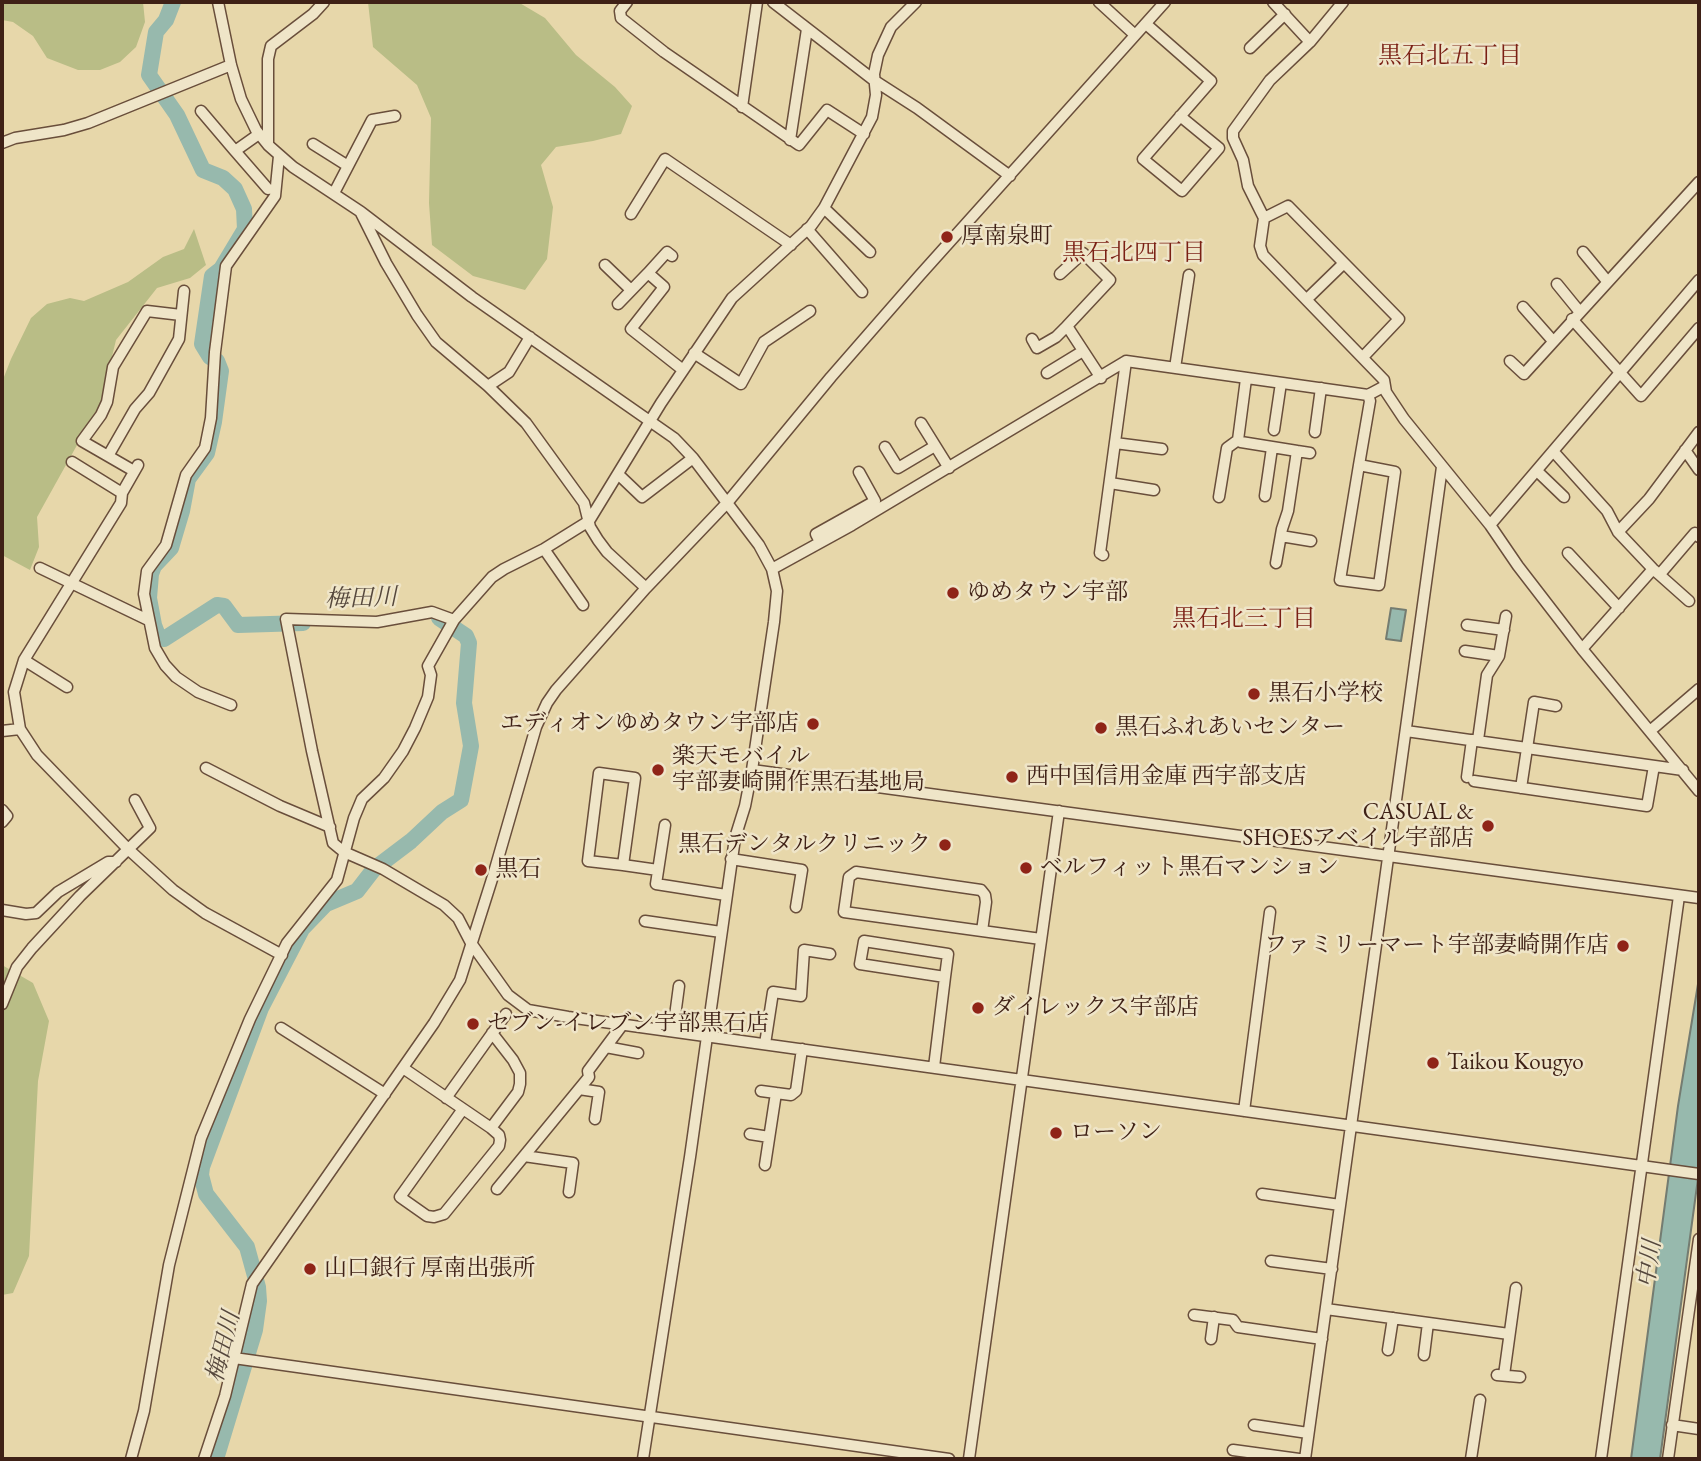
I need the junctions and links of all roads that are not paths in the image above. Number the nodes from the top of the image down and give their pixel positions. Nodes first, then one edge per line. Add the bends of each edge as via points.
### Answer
1 (218, 2) edge
2 (324, 2) edge
3 (627, 2) edge
4 (757, 2) edge
5 (773, 2) edge
6 (916, 2) edge
7 (1165, 2) edge
8 (1343, 2) edge
9 (1102, 3) edge
10 (1279, 6) edge
11 (1146, 24) junction
12 (807, 29) junction
13 (1135, 35) junction
14 (1310, 42) junction
15 (1250, 48) dead end
16 (231, 65) junction
17 (875, 81) junction
18 (742, 107) junction
19 (201, 111) dead end
20 (395, 116) dead end
21 (1180, 116) junction
22 (259, 134) junction
23 (864, 134) junction
24 (790, 140) junction
25 (2, 144) edge
26 (313, 144) dead end
27 (268, 145) junction
28 (235, 151) junction
29 (279, 156) junction
30 (348, 166) junction
31 (1010, 176) junction
32 (1699, 182) edge
33 (268, 189) dead end
34 (334, 193) junction
35 (824, 208) junction
36 (361, 212) junction
37 (631, 214) dead end
38 (1264, 218) junction
39 (807, 229) junction
40 (791, 245) junction
41 (870, 252) dead end
42 (1583, 252) dead end
43 (672, 256) dead end
44 (1344, 263) junction
45 (605, 265) dead end
46 (648, 272) junction
47 (1060, 274) dead end
48 (1189, 275) dead end
49 (1699, 280) edge
50 (1607, 281) junction
51 (1557, 284) dead end
52 (631, 290) junction
53 (184, 291) dead end
54 (862, 292) dead end
55 (1307, 299) junction
56 (618, 304) dead end
57 (1523, 307) dead end
58 (810, 311) dead end
59 (181, 315) junction
60 (1575, 315) junction
61 (1067, 326) junction
62 (1699, 328) edge
63 (530, 337) junction
64 (1032, 339) dead end
65 (1553, 341) junction
66 (1083, 351) junction
67 (694, 353) junction
68 (1363, 356) junction
69 (1126, 361) junction
70 (1510, 361) dead end
71 (1175, 368) junction
72 (683, 370) junction
73 (1047, 373) dead end
74 (1620, 375) junction
75 (1101, 378) junction
76 (1246, 379) junction
77 (1281, 383) junction
78 (488, 386) junction
79 (1385, 386) junction
80 (1321, 388) junction
81 (1368, 395) junction
82 (652, 421) junction
83 (921, 424) dead end
84 (1274, 430) dead end
85 (1315, 432) dead end
86 (1699, 432) edge
87 (1238, 440) junction
88 (1115, 443) junction
89 (935, 446) junction
90 (886, 447) dead end
91 (1272, 448) junction
92 (1162, 449) dead end
93 (1685, 450) junction
94 (1297, 451) junction
95 (1553, 451) junction
96 (1310, 453) dead end
97 (108, 456) junction
98 (693, 458) junction
99 (72, 462) dead end
100 (1359, 465) junction
101 (1442, 467) junction
102 (949, 468) junction
103 (1699, 470) edge
104 (1536, 471) junction
105 (859, 472) dead end
106 (619, 475) junction
107 (1110, 483) junction
108 (1154, 489) dead end
109 (121, 493) junction
110 (1265, 496) dead end
111 (1219, 497) dead end
112 (1564, 498) dead end
113 (727, 503) junction
114 (589, 521) junction
115 (1490, 525) junction
116 (1618, 531) junction
117 (1280, 536) junction
118 (1699, 537) edge
119 (820, 541) junction
120 (1311, 541) dead end
121 (544, 549) junction
122 (1568, 553) dead end
123 (1103, 555) dead end
124 (1276, 563) dead end
125 (40, 569) dead end
126 (772, 569) junction
127 (1656, 572) junction
128 (71, 583) junction
129 (646, 588) junction
130 (1689, 601) dead end
131 (583, 606) dead end
132 (1619, 608) junction
133 (1506, 616) dead end
134 (148, 620) junction
135 (453, 623) junction
136 (1467, 625) dead end
137 (1504, 630) junction
138 (1582, 649) junction
139 (1465, 651) dead end
140 (1499, 656) junction
141 (24, 660) junction
142 (66, 687) dead end
143 (1699, 689) edge
144 (232, 705) dead end
145 (1556, 706) dead end
146 (20, 729) junction
147 (2, 731) edge
148 (1406, 731) junction
149 (1650, 731) junction
150 (1475, 740) junction
151 (1527, 748) junction
152 (1654, 765) junction
153 (206, 768) dead end
154 (752, 770) junction
155 (1683, 770) junction
156 (1521, 788) junction
157 (1699, 791) edge
158 (135, 800) dead end
159 (2, 810) edge
160 (1059, 811) junction
161 (2, 822) edge
162 (665, 825) dead end
163 (330, 827) junction
164 (128, 849) junction
165 (344, 852) junction
166 (1389, 855) junction
167 (732, 859) junction
168 (117, 862) junction
169 (623, 865) junction
170 (658, 870) junction
171 (726, 895) junction
172 (1679, 896) junction
173 (1699, 898) edge
174 (796, 907) dead end
175 (2, 910) edge
176 (1270, 912) dead end
177 (645, 920) dead end
178 (982, 931) junction
179 (721, 932) junction
180 (1041, 939) junction
181 (471, 943) junction
182 (830, 954) dead end
183 (282, 955) junction
184 (945, 977) junction
185 (678, 986) dead end
186 (2, 1004) edge
187 (506, 1014) dead end
188 (623, 1024) junction
189 (281, 1028) dead end
190 (673, 1031) junction
191 (492, 1033) junction
192 (707, 1035) junction
193 (765, 1044) junction
194 (606, 1047) junction
195 (802, 1049) junction
196 (638, 1053) dead end
197 (933, 1067) junction
198 (403, 1068) junction
199 (1022, 1080) junction
200 (579, 1089) junction
201 (761, 1091) dead end
202 (776, 1093) junction
203 (385, 1094) junction
204 (446, 1098) junction
205 (463, 1109) junction
206 (1244, 1111) junction
207 (595, 1119) dead end
208 (1352, 1125) junction
209 (491, 1128) junction
210 (750, 1134) dead end
211 (769, 1137) junction
212 (524, 1156) junction
213 (765, 1166) dead end
214 (1641, 1166) junction
215 (1699, 1174) edge
216 (497, 1189) dead end
217 (569, 1192) dead end
218 (1262, 1195) dead end
219 (1340, 1205) junction
220 (1699, 1239) edge
221 (1271, 1261) dead end
222 (1332, 1269) junction
223 (1516, 1288) dead end
224 (1326, 1309) junction
225 (1194, 1315) dead end
226 (1214, 1317) junction
227 (1394, 1318) junction
228 (1428, 1323) junction
229 (1510, 1334) junction
230 (1211, 1339) dead end
231 (1322, 1339) junction
232 (1388, 1350) dead end
233 (1424, 1355) dead end
234 (234, 1358) junction
235 (1520, 1377) dead end
236 (1480, 1400) dead end
237 (650, 1417) junction
238 (1672, 1425) junction
239 (1254, 1426) dead end
240 (1699, 1429) edge
241 (1308, 1433) junction
242 (1233, 1450) dead end
243 (131, 1459) edge
244 (204, 1459) edge
245 (643, 1459) edge
246 (949, 1459) edge
247 (970, 1459) edge
248 (1299, 1459) edge
249 (1305, 1459) edge
250 (1471, 1459) edge
251 (1601, 1459) edge
252 (1668, 1459) edge

1 - 16 street
2 - 27 street via 271,46
3 - 18 street via 621,18
4 - 18 street
5 - 12 street
6 - 17 street via 891,27 878,55
7 - 11 street
8 - 14 street
9 - 13 street
10 - 14 street
10 - 15 street
11 - 13 street
11 - 21 street via 1211,81
12 - 17 street
12 - 24 street
13 - 31 street
14 - 38 street via 1270,80 1233,131 1248,186
16 - 22 street
16 - 25 street via 88,123
17 - 23 street via 872,117
17 - 31 street
18 - 24 street
19 - 28 street
20 - 30 street via 372,120
21 - 21 street via 1143,159 1182,191 1219,148
22 - 27 street
22 - 28 street
23 - 24 street via 827,110 799,145
23 - 35 street
26 - 30 street
27 - 29 street
28 - 33 street
29 - 34 street
29 - 134 street via 275,196 226,267 205,448 182,484 166,545 147,571
30 - 34 street
31 - 113 street via 831,377
32 - 50 street
34 - 36 street
35 - 39 street
35 - 41 street
36 - 63 street
36 - 78 street via 416,315 436,342
37 - 40 street via 665,159
38 - 44 street via 1288,206
38 - 55 street via 1263,255
39 - 40 street
39 - 54 street
40 - 67 street via 732,298
42 - 50 street
43 - 46 street via 667,252
44 - 55 street
44 - 68 street via 1399,319
45 - 52 street
46 - 52 street
46 - 72 street via 667,283 631,329
47 - 61 street via 1083,253 1110,280
48 - 71 street
49 - 74 street
50 - 60 street
51 - 60 street
52 - 56 street
53 - 59 street
55 - 68 street
57 - 65 street
58 - 67 street via 764,342 741,384
59 - 97 street via 179,339
59 - 97 street via 147,312 113,366 107,402 82,441
60 - 65 street
60 - 74 street
61 - 64 street via 1037,348
61 - 66 street
62 - 74 street via 1641,396
63 - 78 street via 509,372
63 - 82 street
65 - 70 street via 1524,374
66 - 73 street
66 - 75 street
67 - 72 street
68 - 79 street
69 - 71 street
69 - 75 street
69 - 88 street
71 - 76 street
72 - 82 street
74 - 95 street
75 - 102 street
76 - 77 street
76 - 87 street
77 - 80 street
77 - 84 street
78 - 114 street via 539,440 584,503
79 - 81 street
79 - 101 street
80 - 81 street
80 - 85 street
81 - 100 street
82 - 98 street
82 - 106 street
83 - 89 street
86 - 93 street
87 - 91 street
87 - 111 street via 1227,448
88 - 92 street
88 - 107 street
89 - 90 street via 898,468
89 - 102 street
91 - 94 street
91 - 110 street
93 - 103 street
93 - 116 street
94 - 96 street
94 - 117 street
95 - 104 street
95 - 116 street
97 - 109 street via 136,468
98 - 106 street via 642,497
98 - 113 street
99 - 109 street
100 - 100 street via 1395,472 1379,585 1340,580
101 - 115 street
101 - 148 street
102 - 119 street
104 - 112 street
104 - 115 street
105 - 119 street via 875,501 816,534
106 - 114 street
107 - 108 street
107 - 123 street
109 - 128 street via 121,503
113 - 126 street via 760,545
113 - 129 street
114 - 121 street
114 - 129 street via 607,552
115 - 138 street
116 - 127 street
117 - 120 street
117 - 124 street
118 - 127 street via 1695,533
119 - 126 street
121 - 131 street
121 - 135 street via 492,577
122 - 132 street
125 - 128 street
126 - 154 street via 777,591
127 - 130 street
127 - 132 street
128 - 134 street
128 - 141 street
129 - 181 street via 547,703
132 - 138 street
133 - 137 street
134 - 144 street via 155,648 176,677 198,692
135 - 163 street via 432,612 367,622 286,623
135 - 165 street via 428,666 428,697 415,728 384,778 362,799
136 - 137 street
137 - 140 street
138 - 149 street
139 - 140 street
140 - 150 street via 1487,675
141 - 142 street
141 - 146 street via 14,692
143 - 149 street
145 - 151 street via 1534,702
146 - 147 street
146 - 164 street via 37,755
148 - 150 street
148 - 166 street
149 - 155 street
150 - 151 street
150 - 156 street via 1471,779
151 - 152 street
151 - 156 street
152 - 155 street
152 - 156 street via 1647,806
153 - 163 street
154 - 160 street
154 - 167 street
155 - 157 street
158 - 164 street via 150,828
159 - 161 street via 7,816
160 - 166 street
160 - 180 street
162 - 170 street
163 - 165 street via 333,843
164 - 168 street
164 - 183 street via 205,913
165 - 181 street via 444,905 458,918
165 - 183 street via 337,880 297,928
166 - 172 street
166 - 208 street
167 - 171 street
167 - 174 street via 802,870
168 - 175 street via 108,862 58,892 36,913
168 - 186 street via 32,948 17,967
169 - 169 street via 635,778 599,773 588,860
169 - 170 street
170 - 171 street via 656,884
171 - 179 street
172 - 173 street
172 - 214 street
176 - 206 street
177 - 179 street
178 - 178 street via 986,902 981,890 856,872 849,877 844,912
178 - 180 street
179 - 192 street
180 - 199 street
181 - 188 street via 508,995 528,1010
181 - 198 street via 455,990
182 - 193 street via 804,950 801,996 773,992
183 - 243 street via 201,1138 169,1265 144,1411
184 - 184 street via 860,964 864,941 948,954
184 - 197 street
185 - 190 street
187 - 191 street
188 - 190 street
188 - 194 street
189 - 203 street
190 - 192 street
191 - 204 street
191 - 209 street via 520,1073 520,1084
192 - 193 street
192 - 237 street
193 - 195 street
194 - 196 street
194 - 200 street
195 - 197 street
195 - 202 street via 796,1091
197 - 199 street
198 - 203 street
198 - 204 street
199 - 206 street
199 - 247 street
200 - 207 street via 599,1092
200 - 212 street
201 - 202 street
202 - 211 street
203 - 234 street via 252,1284
204 - 205 street
205 - 209 street
205 - 209 street via 400,1197 427,1216 444,1214 499,1146 499,1135
206 - 208 street
208 - 214 street
208 - 219 street
210 - 211 street
211 - 213 street
212 - 216 street
212 - 217 street via 573,1163
214 - 215 street
214 - 251 street
218 - 219 street
219 - 222 street
220 - 238 street
221 - 222 street
222 - 224 street
223 - 229 street
224 - 227 street
224 - 231 street
225 - 226 street
226 - 230 street
226 - 231 street via 1233,1320 1238,1328
227 - 228 street
227 - 232 street
228 - 229 street
228 - 233 street
229 - 235 street via 1501,1375
231 - 241 street
234 - 237 street
234 - 244 street
236 - 250 street
237 - 245 street
237 - 246 street
238 - 240 street
238 - 252 street
239 - 241 street
241 - 249 street
242 - 248 street

